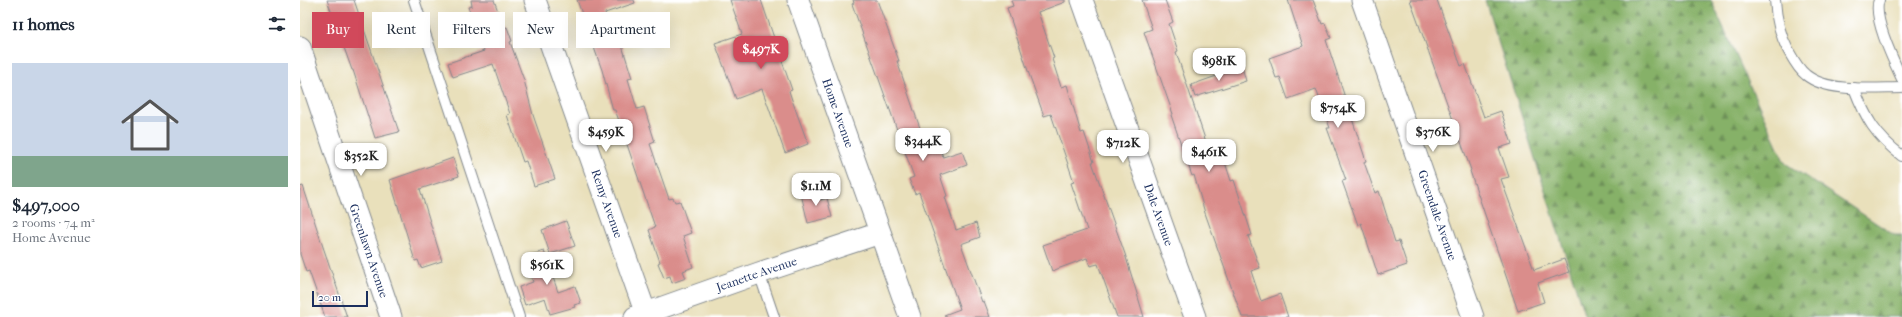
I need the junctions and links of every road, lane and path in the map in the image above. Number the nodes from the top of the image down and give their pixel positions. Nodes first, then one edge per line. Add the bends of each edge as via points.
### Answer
1 (414, 0) edge
2 (535, 0) edge
3 (798, 0) edge
4 (1082, 0) edge
5 (1362, 0) edge
6 (1775, 0) edge
7 (1880, 0) edge
8 (300, 47) edge
9 (1902, 79) edge
10 (1854, 88) junction
11 (1902, 88) edge
12 (1902, 156) edge
13 (880, 233) junction
14 (759, 273) junction
15 (642, 316) edge
16 (391, 317) edge
17 (519, 317) edge
18 (774, 317) edge
19 (910, 317) edge
20 (1195, 317) edge
21 (1473, 317) edge

1 - 17 lane
2 - 15 street, Remy Avenue
3 - 13 street, Home Avenue
4 - 20 street, Dale Avenue
5 - 21 street, Greendale Avenue
6 - 10 lane via 1784,41 1792,58 1806,75 1823,83
7 - 9 lane via 1876,7 1881,26 1891,57
8 - 16 street, Greenlawn Avenue
10 - 11 lane
10 - 12 lane via 1864,115 1877,133
13 - 14 street, Jeanette Avenue
13 - 19 street, Home Avenue
14 - 15 street, Jeanette Avenue
14 - 18 lane

